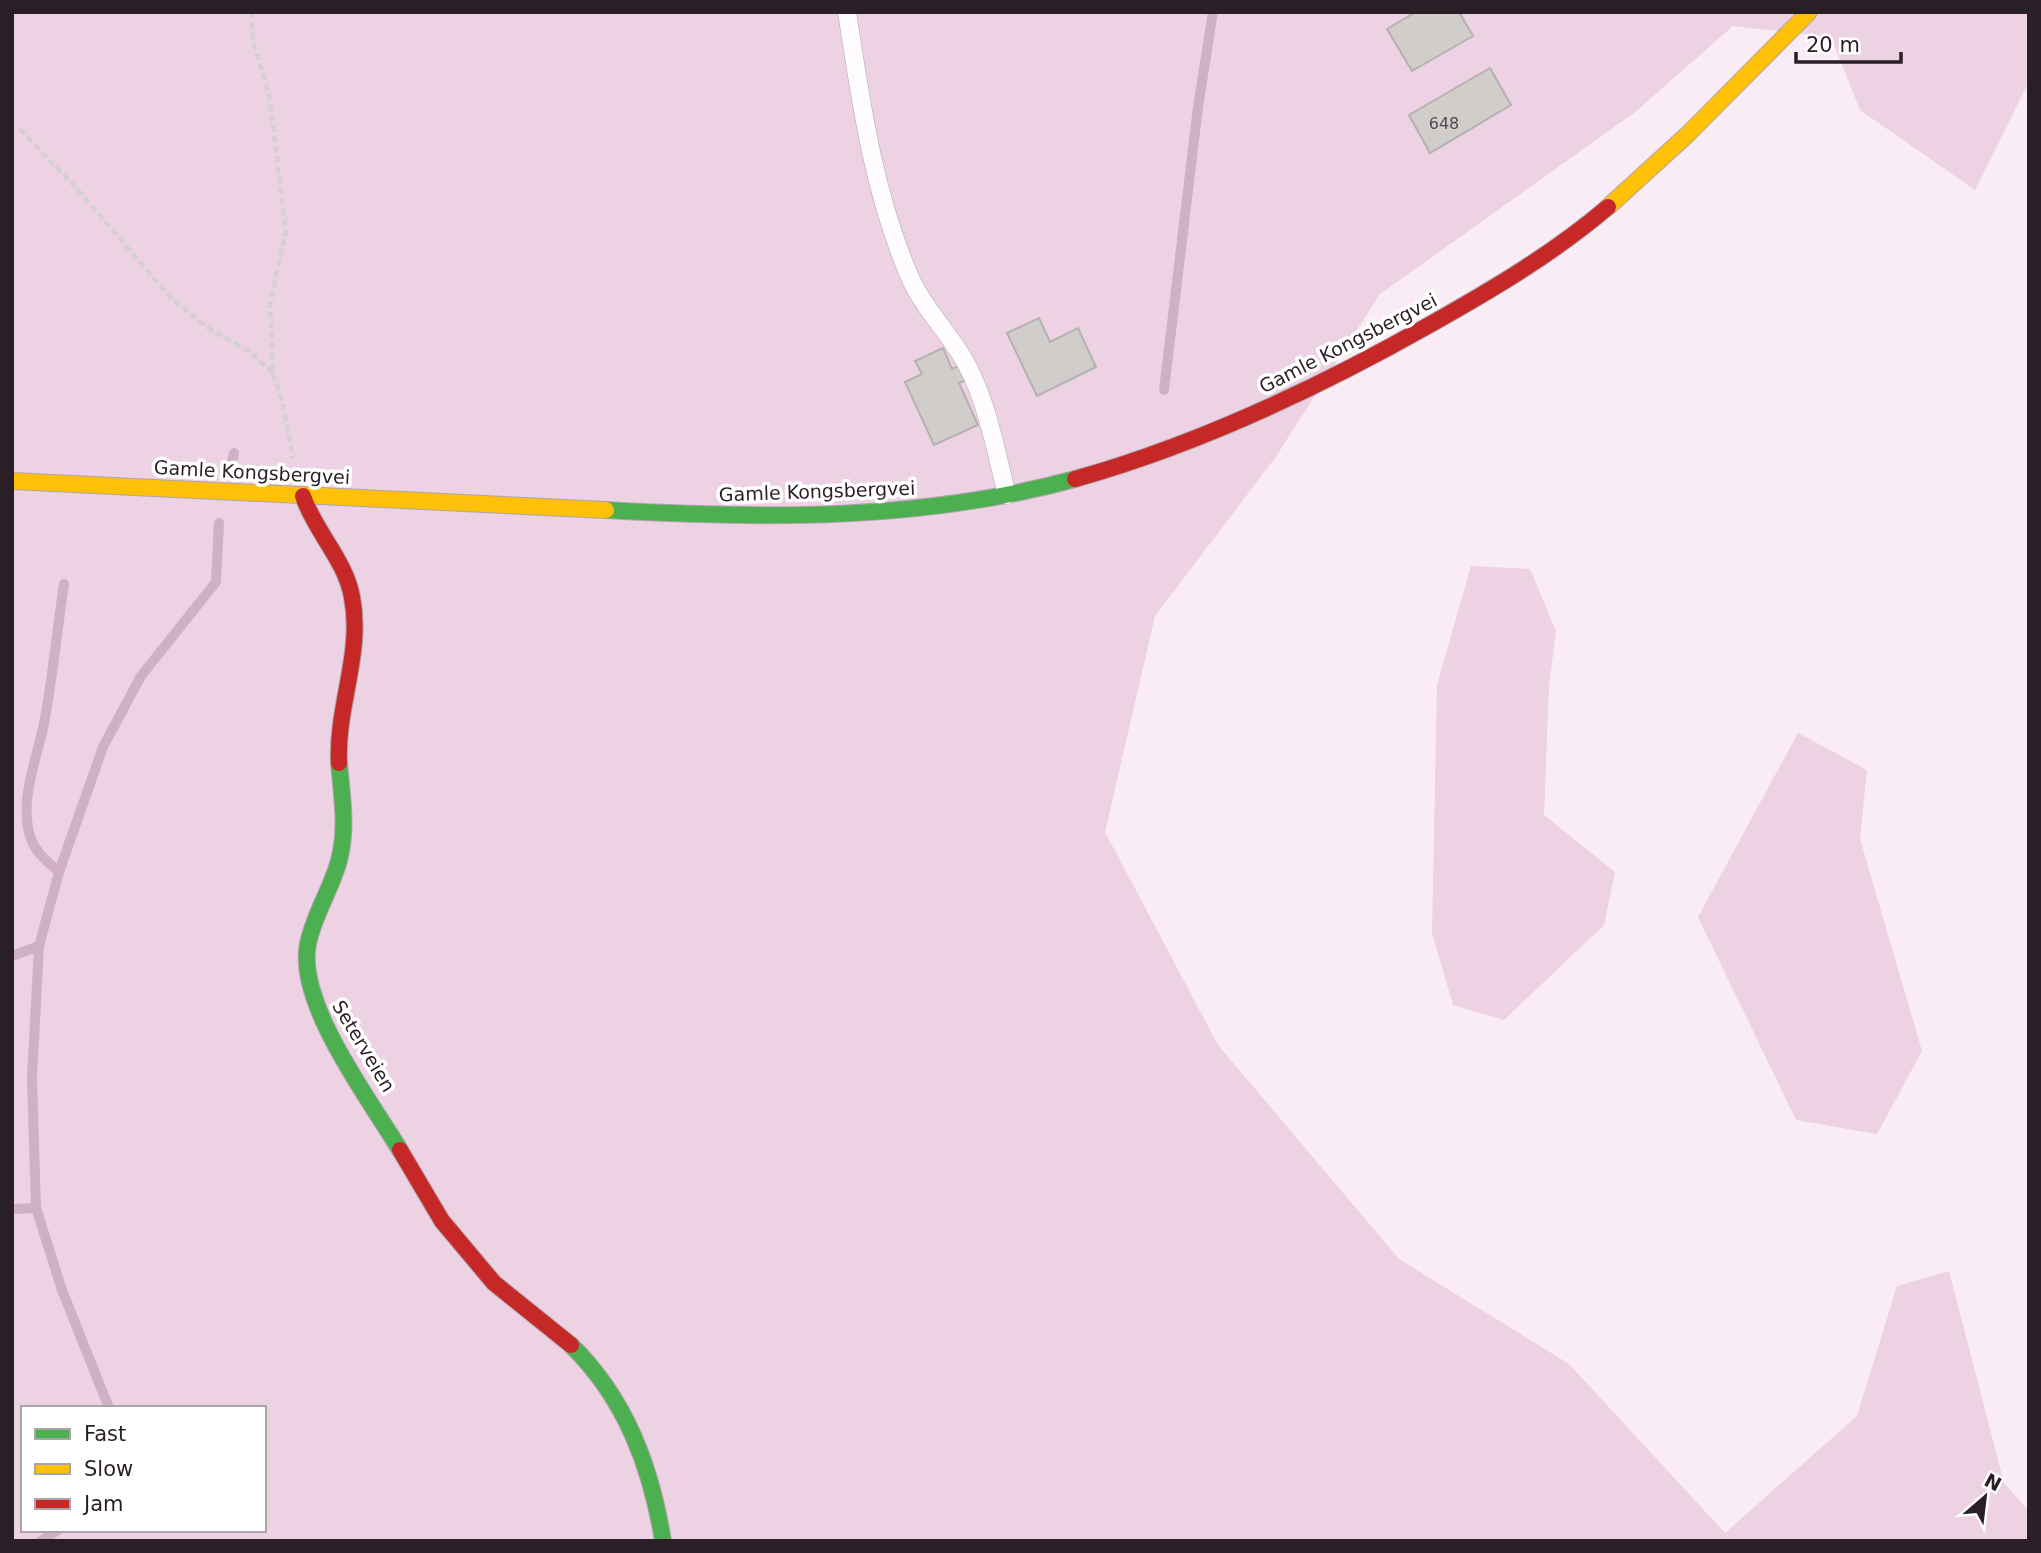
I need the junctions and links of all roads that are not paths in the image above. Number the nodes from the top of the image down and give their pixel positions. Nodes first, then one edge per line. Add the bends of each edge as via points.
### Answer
1 (846, 12) edge
2 (1809, 12) edge
3 (12, 481) edge
4 (1007, 495) junction
5 (303, 496) junction
6 (663, 1541) edge

1 - 4 lane via 865,124 900,252 934,320 969,369
2 - 4 main road, Gamle Kongsbergvei via 1619,198 1559,246 1509,278 1363,362 1251,415 1112,467
3 - 5 main road, Gamle Kongsbergvei
4 - 5 main road, Gamle Kongsbergvei via 916,510 762,516
5 - 6 main road, Seterveien via 307,511 344,566 355,633 339,746 344,839 308,943 308,989 442,1221 494,1283 573,1346 609,1387 638,1441

